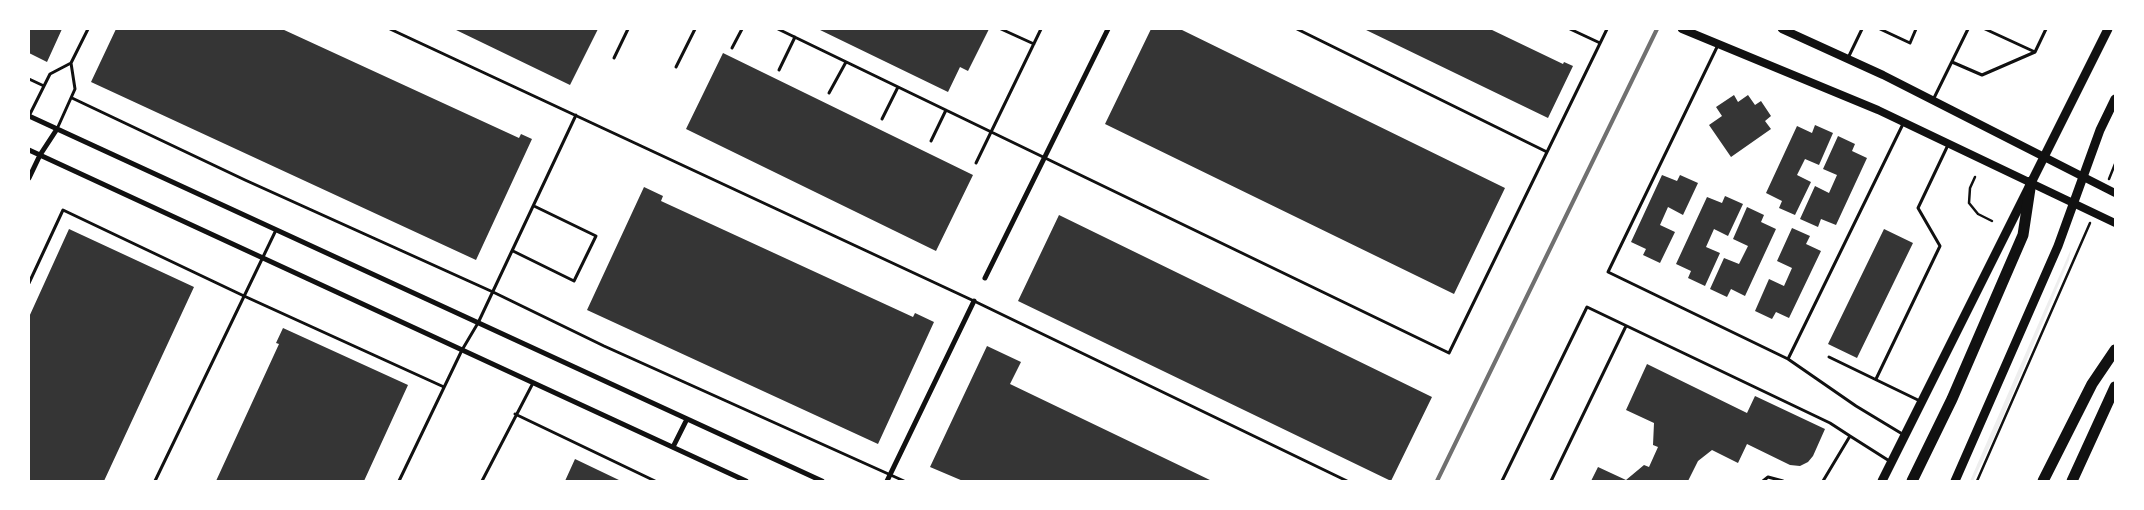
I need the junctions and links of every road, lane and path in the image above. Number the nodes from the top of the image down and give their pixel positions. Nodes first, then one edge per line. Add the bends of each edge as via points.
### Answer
1 (88, 29) edge
2 (390, 29) edge
3 (628, 29) edge
4 (695, 29) edge
5 (742, 29) edge
6 (778, 29) edge
7 (1001, 29) edge
8 (1042, 29) edge
9 (1108, 29) edge
10 (1297, 29) edge
11 (1570, 29) edge
12 (1607, 29) edge
13 (1682, 29) edge
14 (1782, 29) edge
15 (1862, 29) edge
16 (1880, 29) edge
17 (1916, 29) edge
18 (1968, 29) edge
19 (1985, 29) edge
20 (2046, 29) edge
21 (2108, 29) edge
22 (794, 37) junction
23 (1600, 43) junction
24 (1034, 44) junction
25 (1718, 44) junction
26 (732, 48) dead end
27 (2035, 52) junction
28 (614, 58) dead end
29 (1848, 59) junction
30 (846, 62) junction
31 (1952, 62) junction
32 (71, 63) junction
33 (676, 67) dead end
34 (779, 70) dead end
35 (29, 80) edge
36 (44, 86) junction
37 (898, 87) junction
38 (829, 93) dead end
39 (72, 98) junction
40 (2115, 99) edge
41 (1933, 100) junction
42 (946, 110) junction
43 (576, 115) junction
44 (29, 116) edge
45 (882, 118) dead end
46 (1904, 122) junction
47 (57, 129) junction
48 (992, 132) junction
49 (931, 141) dead end
50 (1949, 143) junction
51 (29, 150) edge
52 (1547, 152) junction
53 (40, 155) junction
54 (2044, 156) junction
55 (1045, 157) junction
56 (976, 163) dead end
57 (2115, 164) edge
58 (2113, 170) dead end
59 (1974, 176) dead end
60 (2084, 177) junction
61 (29, 178) edge
62 (2031, 182) junction
63 (2115, 192) edge
64 (2074, 204) junction
65 (534, 206) junction
66 (1992, 221) dead end
67 (2115, 223) edge
68 (276, 230) junction
69 (2084, 235) dead end
70 (513, 251) junction
71 (262, 258) junction
72 (985, 278) dead end
73 (29, 283) edge
74 (493, 292) junction
75 (244, 296) junction
76 (974, 301) junction
77 (478, 323) junction
78 (1626, 326) junction
79 (462, 350) junction
80 (2115, 350) edge
81 (1829, 357) dead end
82 (1788, 359) junction
83 (1876, 379) junction
84 (533, 382) junction
85 (444, 387) junction
86 (2115, 387) edge
87 (1921, 401) junction
88 (515, 414) junction
89 (687, 419) junction
90 (1905, 435) junction
91 (1850, 436) junction
92 (673, 447) junction
93 (1891, 462) junction
94 (890, 475) junction
95 (155, 481) edge
96 (399, 481) edge
97 (482, 481) edge
98 (655, 481) edge
99 (746, 481) edge
100 (822, 481) edge
101 (887, 481) edge
102 (904, 481) edge
103 (1347, 481) edge
104 (1502, 481) edge
105 (1551, 481) edge
106 (1763, 481) edge
107 (1784, 481) edge
108 (1823, 481) edge
109 (1882, 481) edge
110 (1912, 481) edge
111 (1955, 481) edge
112 (1977, 481) edge
113 (2042, 481) edge
114 (2072, 481) edge

1 - 32 lane
2 - 43 lane
3 - 28 lane
4 - 33 lane
5 - 26 lane
6 - 22 lane
7 - 24 lane
8 - 24 lane
9 - 55 street
10 - 52 lane
11 - 23 lane
12 - 23 lane
13 - 25 street
14 - 29 street
15 - 29 lane
16 - 17 lane via 1910,43
18 - 31 lane
19 - 27 lane
20 - 27 lane
21 - 54 main road
22 - 30 lane
22 - 34 lane
23 - 52 lane
24 - 48 lane
25 - 46 street
25 - 82 lane via 1608,272
27 - 31 lane via 1982,75
29 - 41 street
30 - 37 lane
30 - 38 lane
31 - 41 lane
32 - 36 lane via 50,74
32 - 39 lane
35 - 36 lane
36 - 44 lane
37 - 42 lane
37 - 45 lane
39 - 47 lane
39 - 74 lane
40 - 60 main road
41 - 54 street
42 - 48 lane
42 - 49 lane
43 - 65 lane
43 - 76 lane
44 - 47 street
46 - 50 street
46 - 82 lane
47 - 53 street
47 - 68 street
48 - 55 lane
48 - 56 lane
50 - 62 street
50 - 83 lane via 1918,208 1940,246
51 - 53 street
52 - 55 lane via 1449,353
53 - 61 street
53 - 71 street
54 - 60 street
54 - 62 main road
55 - 72 street
57 - 58 path
59 - 66 path via 1969,203 1978,214
60 - 63 street
60 - 64 main road
62 - 64 street
62 - 87 main road
62 - 110 highway via 2022,235 1956,391
64 - 67 street
64 - 111 main road via 1985,418
65 - 70 lane
65 - 70 lane via 596,236 574,281
68 - 71 lane
68 - 77 street
69 - 112 path
70 - 74 lane
71 - 75 lane
71 - 79 street
73 - 75 lane via 63,210
74 - 77 lane
74 - 94 lane via 604,346
75 - 85 lane
75 - 95 lane
76 - 94 street
76 - 103 lane
77 - 79 lane
77 - 89 street
78 - 91 lane via 1830,423
78 - 104 lane via 1587,307
78 - 105 lane
79 - 84 street
79 - 85 lane
80 - 113 highway via 2092,384
81 - 83 lane
82 - 90 lane
83 - 87 lane
84 - 88 lane
84 - 92 street
85 - 96 lane
86 - 114 highway
87 - 90 main road
88 - 97 lane
88 - 98 lane
89 - 92 street
89 - 100 street
90 - 93 main road
91 - 93 lane
91 - 108 lane
92 - 99 street
93 - 109 main road
94 - 101 street
94 - 102 lane
106 - 107 lane via 1768,476

